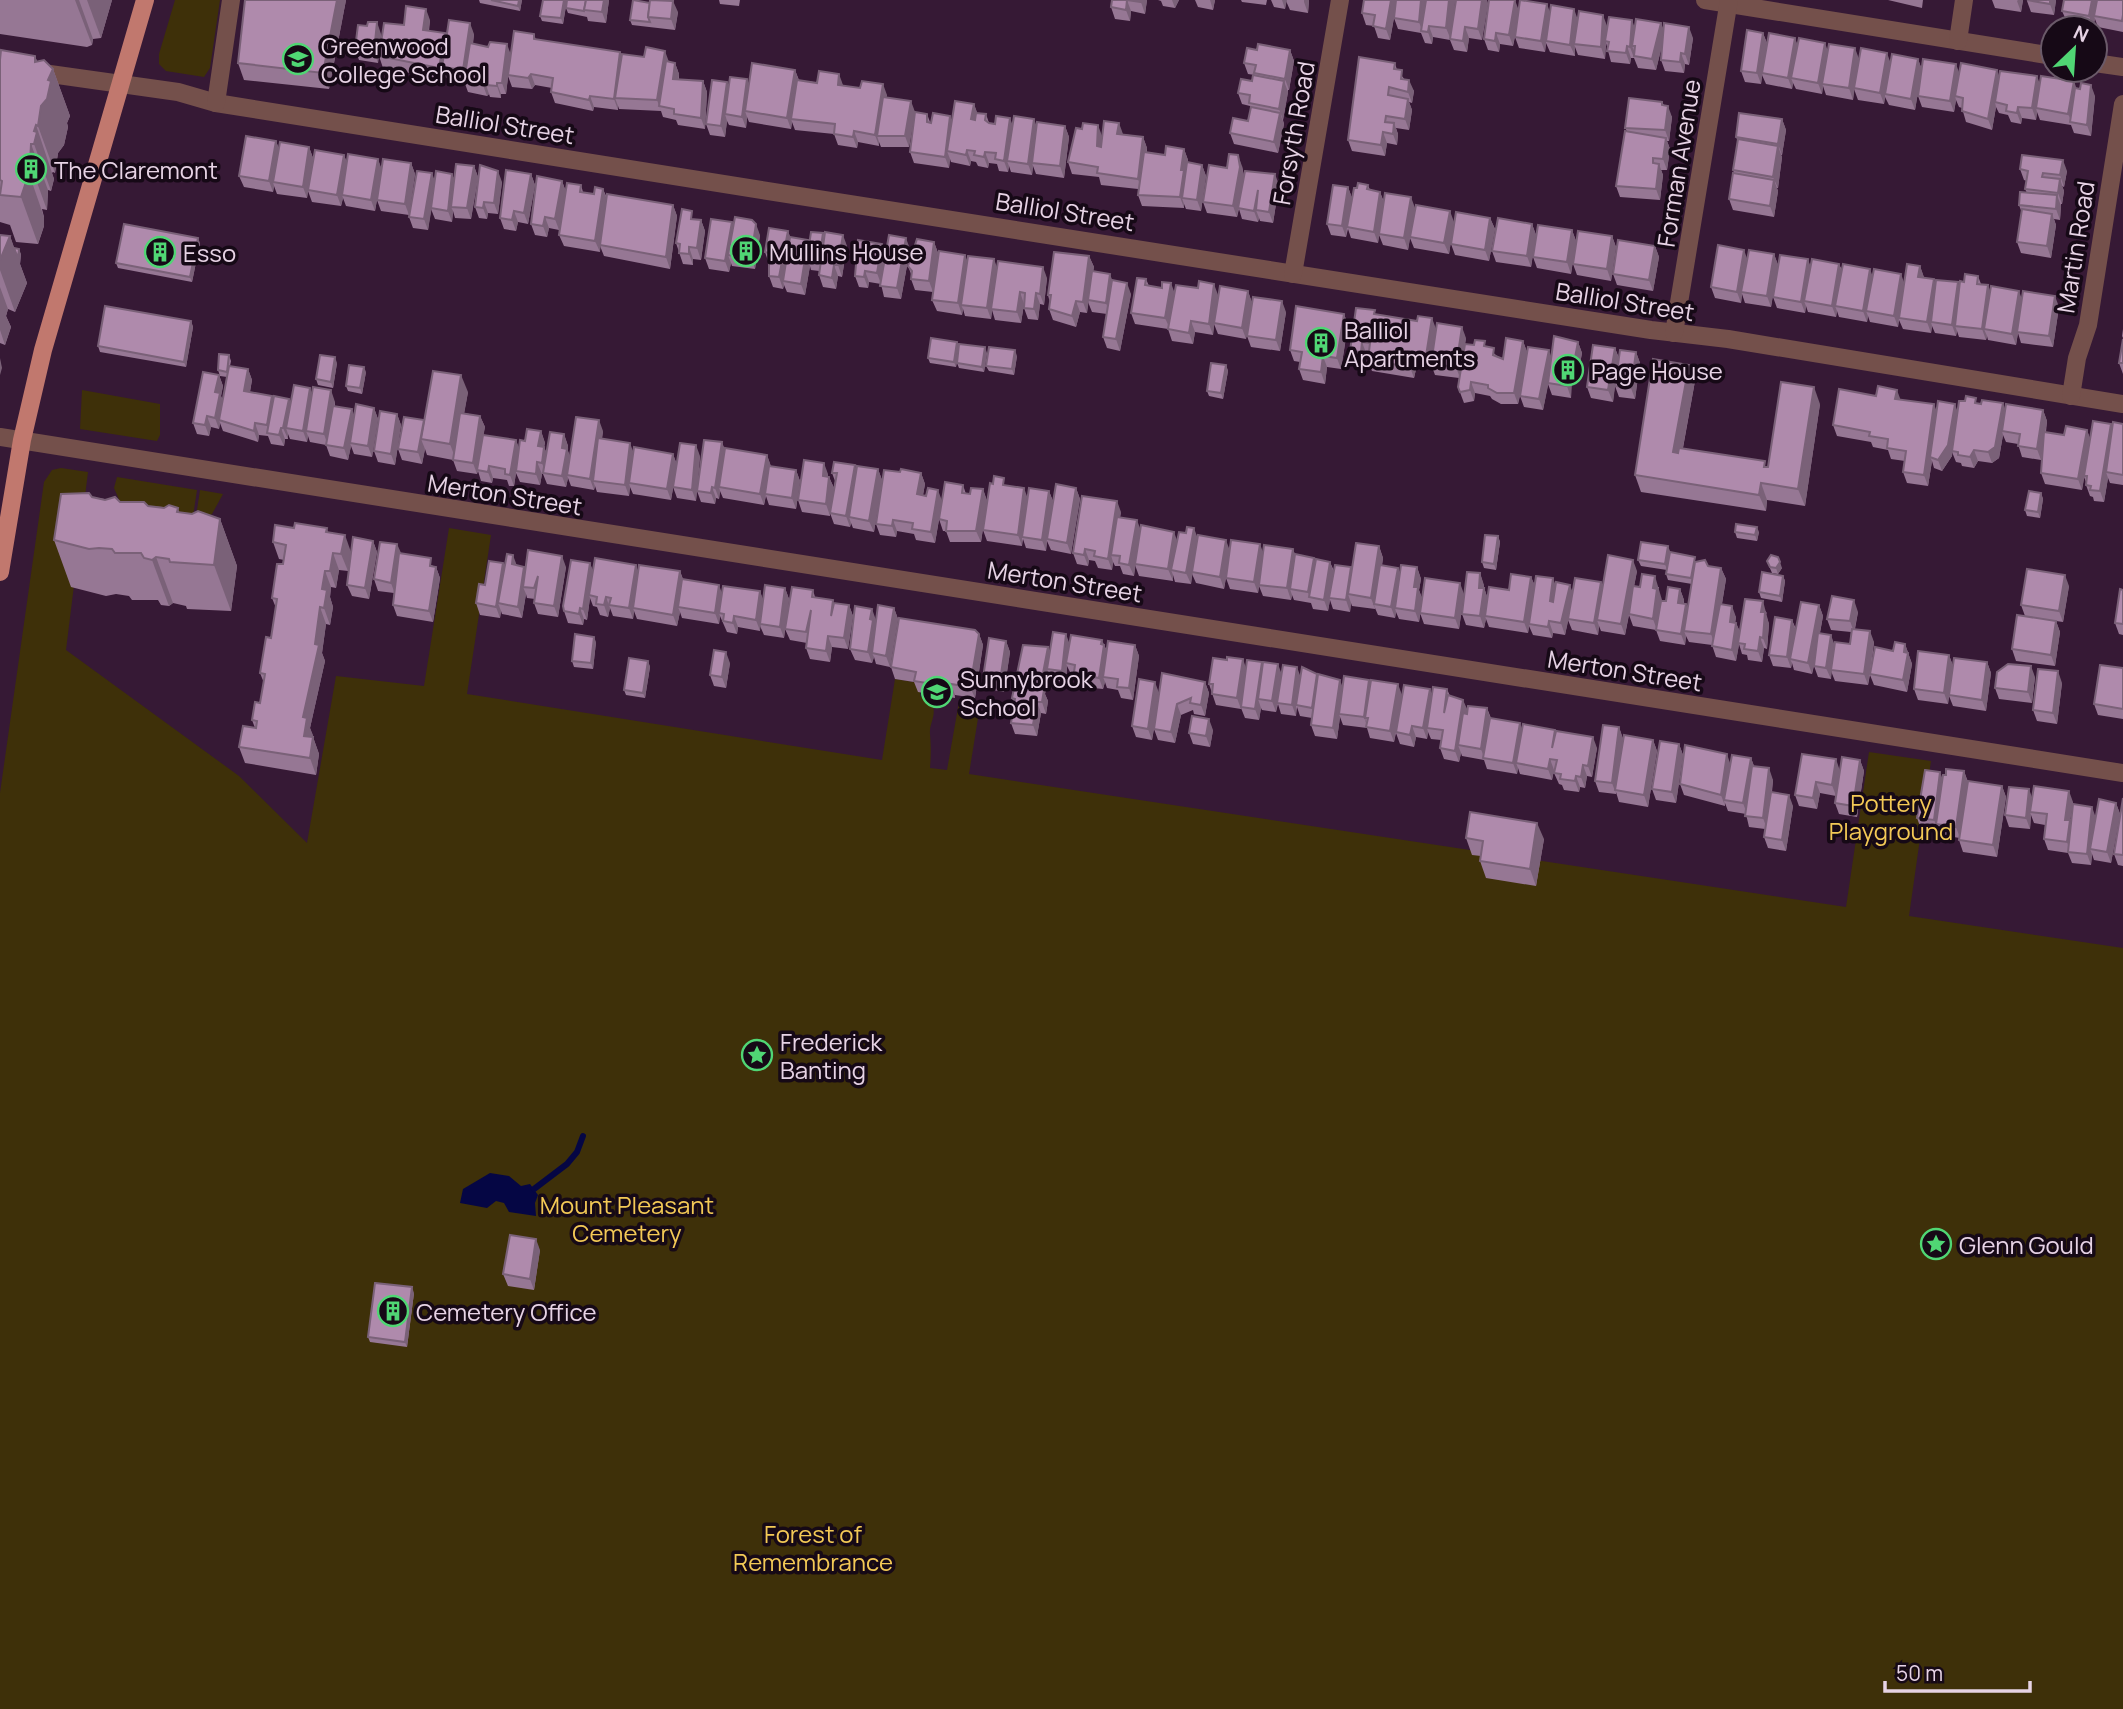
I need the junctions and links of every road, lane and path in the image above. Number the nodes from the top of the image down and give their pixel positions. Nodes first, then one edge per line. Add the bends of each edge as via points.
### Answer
1 (145, 0) edge
2 (231, 0) edge
3 (1340, 0) edge
4 (1705, 0) edge
5 (1964, 0) edge
6 (1729, 2) edge
7 (1958, 41) junction
8 (2039, 54) edge
9 (0, 67) edge
10 (121, 84) junction
11 (216, 103) junction
12 (2123, 104) edge
13 (1293, 274) junction
14 (1674, 333) junction
15 (2071, 396) junction
16 (2123, 404) edge
17 (0, 437) edge
18 (22, 440) junction
19 (0, 572) edge
20 (2123, 773) edge

1 - 10 main road
2 - 11 street
3 - 13 street, Forsyth Road
4 - 6 street
5 - 7 street
6 - 7 street
6 - 14 street, Forman Avenue
7 - 8 street
9 - 10 street, Balliol Street
10 - 11 street, Balliol Street via 193,94
10 - 18 main road via 63,275
11 - 13 street, Balliol Street
12 - 15 street, Martin Road via 2088,325
13 - 14 street, Balliol Street
14 - 15 street, Balliol Street
15 - 16 street, Balliol Street
17 - 18 street, Merton Street
18 - 19 main road
18 - 20 street, Merton Street

